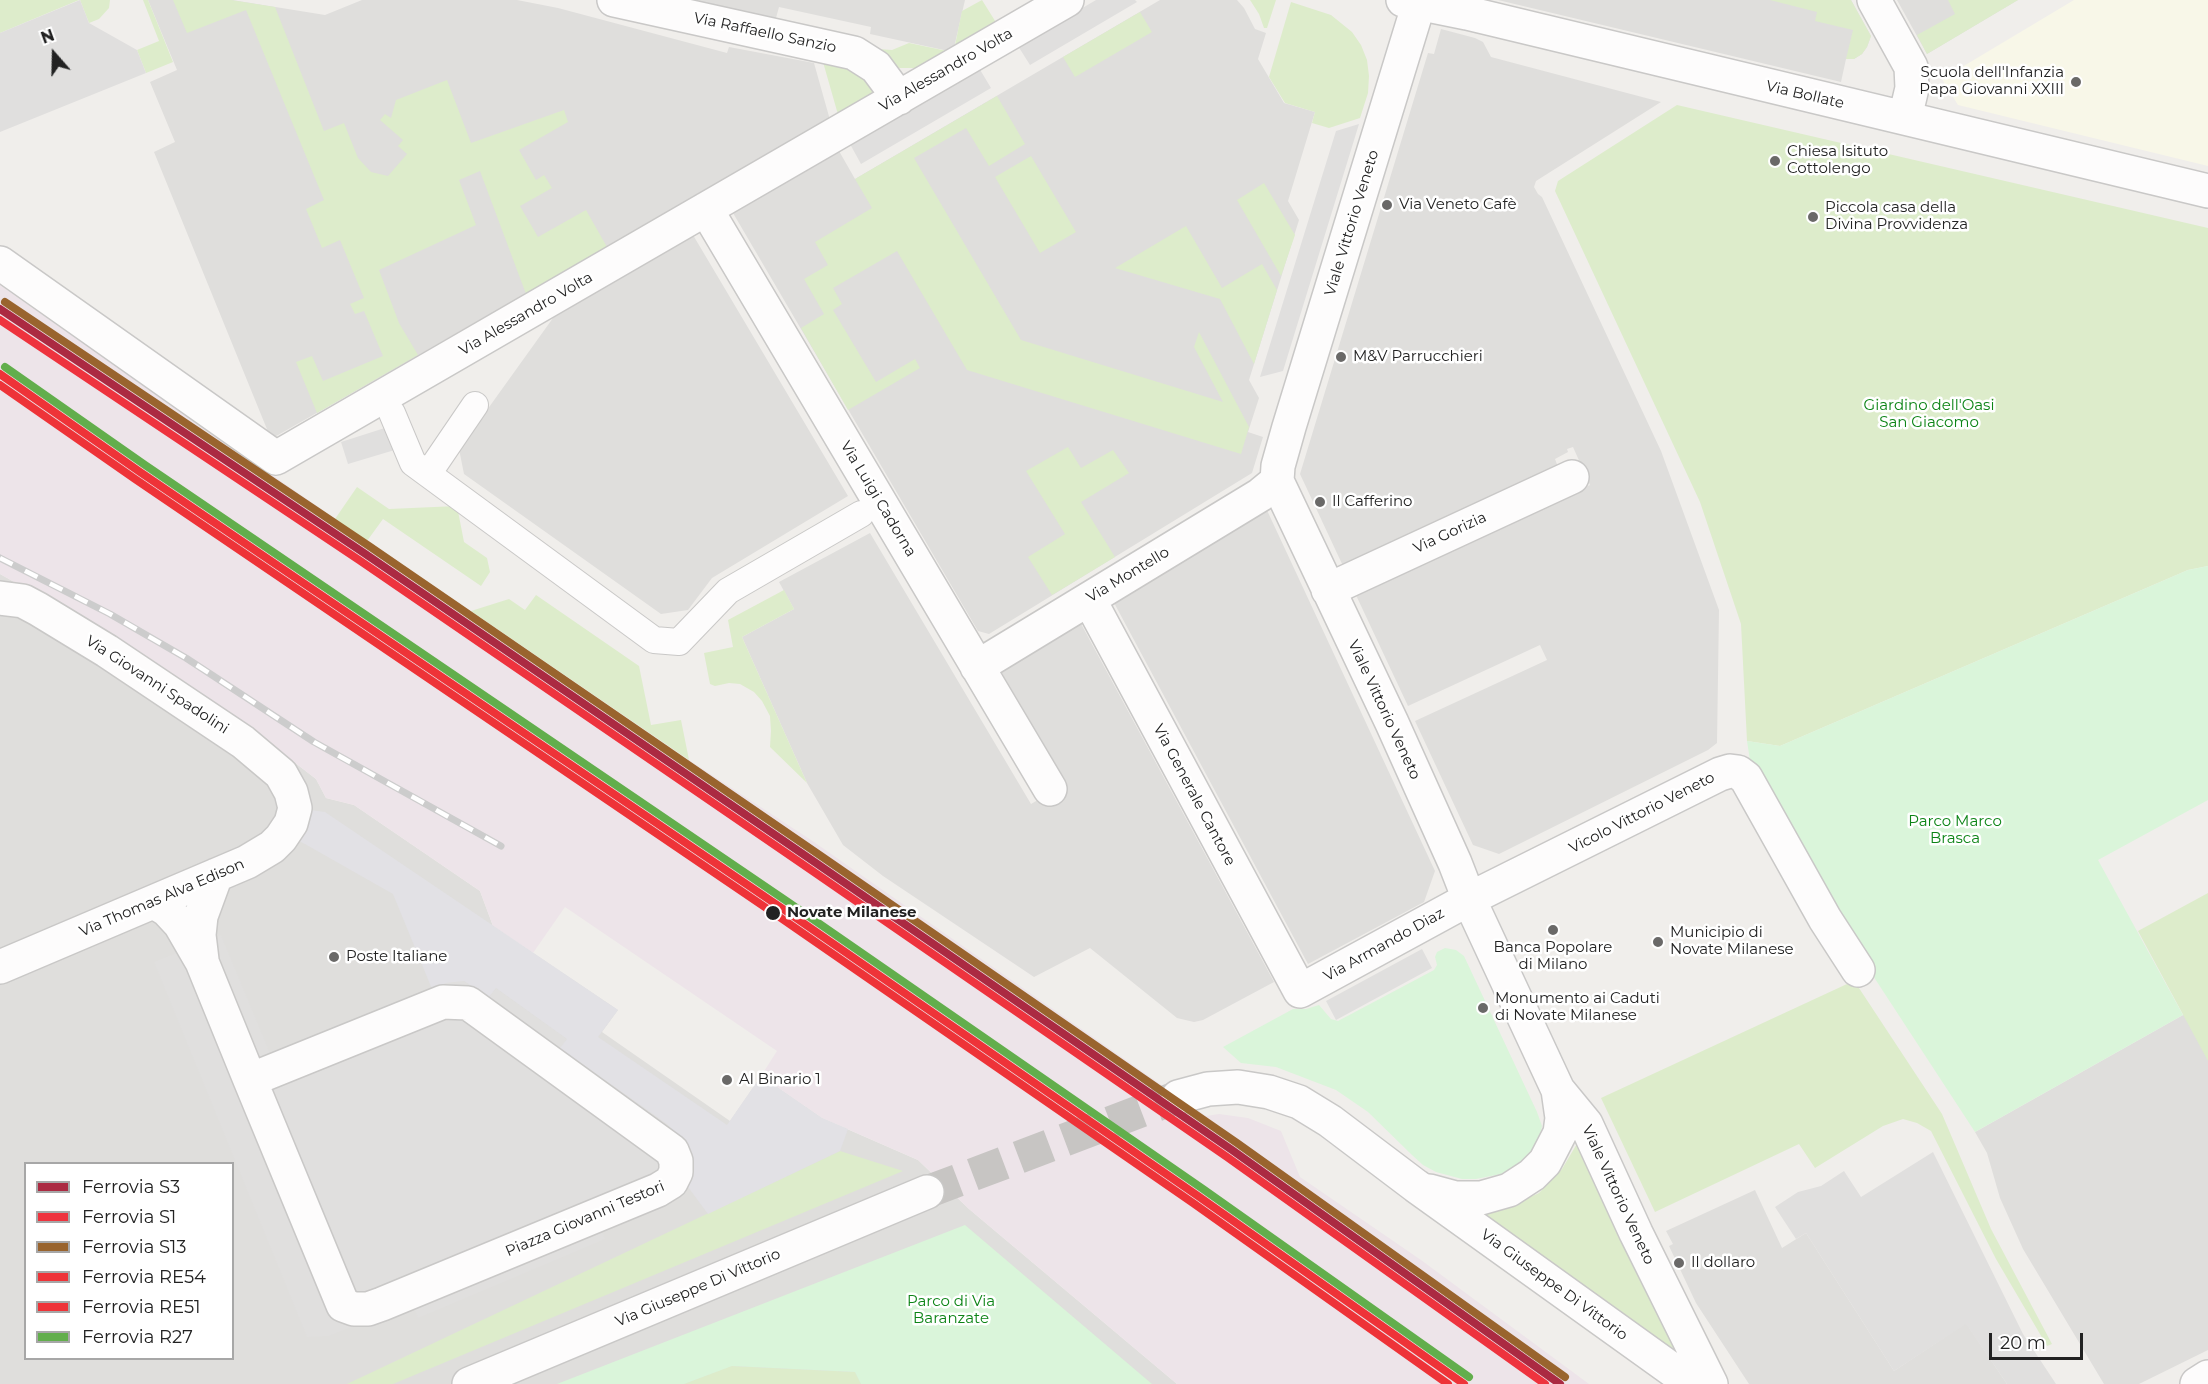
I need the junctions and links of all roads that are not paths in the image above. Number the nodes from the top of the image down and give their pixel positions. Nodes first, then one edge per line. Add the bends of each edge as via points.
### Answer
1 (614, 0) edge
2 (1067, 0) edge
3 (1874, 0) edge
4 (1414, 1) edge
5 (899, 98) junction
6 (1905, 118) junction
7 (2208, 191) edge
8 (706, 210) junction
9 (0, 263) edge
10 (475, 405) dead end
11 (392, 413) dead end
12 (428, 474) junction
13 (1572, 477) dead end
14 (1277, 481) junction
15 (861, 514) dead end
16 (1328, 590) junction
17 (0, 598) edge
18 (1089, 599) junction
19 (977, 667) junction
20 (1050, 789) dead end
21 (294, 800) joint
22 (216, 875) junction
23 (1469, 899) junction
24 (154, 902) junction
25 (202, 962) junction
26 (0, 967) edge
27 (1858, 970) dead end
28 (1300, 991) joint
29 (250, 1080) junction
30 (1558, 1090) junction
31 (1178, 1096) tunnel mouth
32 (1416, 1186) junction
33 (927, 1192) tunnel mouth
34 (2208, 1377) edge
35 (469, 1384) edge
36 (1692, 1384) edge
37 (1711, 1384) edge
38 (2197, 1384) edge

1 - 5 street, Via Raffaello Sanzio via 854,53 876,67
2 - 5 street, Via Alessandro Volta
3 - 6 street via 1911,67 1912,88
4 - 6 street, Via Bollate
4 - 14 street, Viale Vittorio Veneto via 1278,466
5 - 8 street, Via Alessandro Volta
6 - 7 street, Via Bollate
8 - 9 street, Via Alessandro Volta via 276,458
8 - 19 street, Via Luigi Cadorna
10 - 12 street
11 - 12 street via 413,463
12 - 15 street via 651,639 659,641 679,642 728,591
13 - 16 street, Via Gorizia
14 - 16 street, Viale Vittorio Veneto
14 - 18 street, Via Montello
16 - 23 street, Viale Vittorio Veneto via 1392,723
17 - 21 street, Via Giovanni Spadolini via 23,601 38,609 243,742 281,774
18 - 19 street, Via Montello
18 - 28 street, Via Generale Cantore
19 - 20 street, Via Luigi Cadorna
21 - 22 street, Via Thomas Alva Edison via 294,815 272,847
22 - 24 street, Via Thomas Alva Edison
22 - 25 street, Piazza Giovanni Testori via 201,916
23 - 27 street, Vicolo Vittorio Veneto via 1720,774 1738,772 1746,778
23 - 28 street, Via Armando Diaz
23 - 30 street, Viale Vittorio Veneto
24 - 25 street, Piazza Giovanni Testori via 180,924
24 - 26 street, Via Thomas Alva Edison
25 - 29 street, Piazza Giovanni Testori
29 - 29 street, Piazza Giovanni Testori via 343,1305 354,1309 382,1304 658,1190 672,1182 676,1172 672,1151 468,1003 443,1002
30 - 32 street, Via Giuseppe Di Vittorio via 1560,1133 1545,1162 1519,1185 1490,1196 1467,1199 1439,1195
30 - 37 street, Viale Vittorio Veneto via 1586,1124
31 - 32 street, Via Giuseppe Di Vittorio via 1238,1088 1289,1099 1330,1121
32 - 36 street, Via Giuseppe Di Vittorio
33 - 35 street, Via Giuseppe Di Vittorio
34 - 38 street

